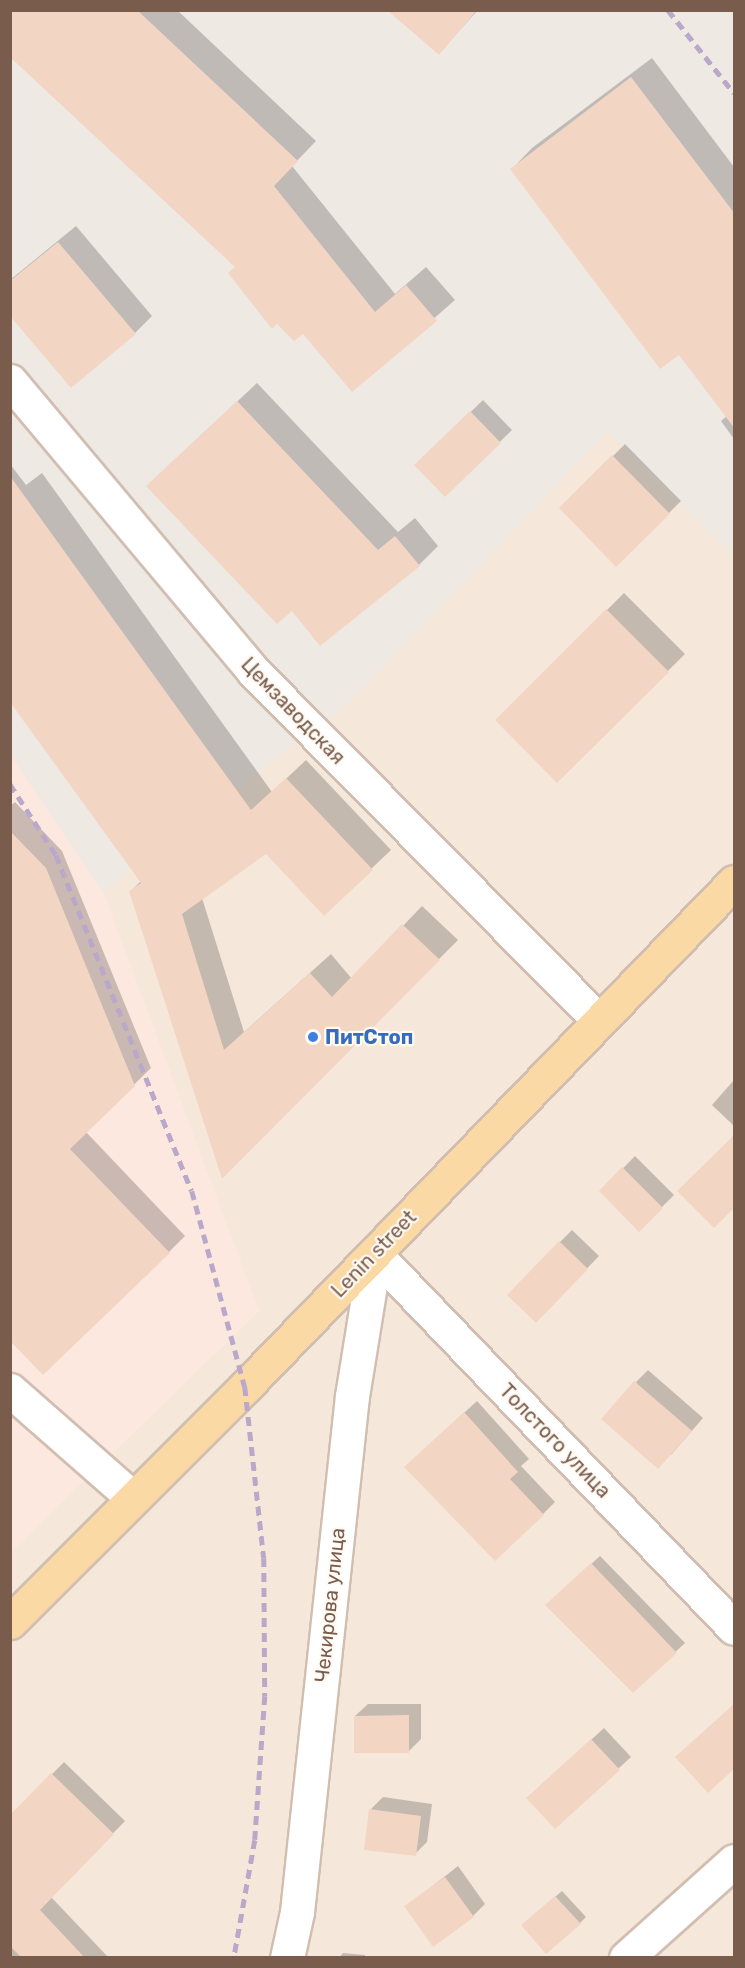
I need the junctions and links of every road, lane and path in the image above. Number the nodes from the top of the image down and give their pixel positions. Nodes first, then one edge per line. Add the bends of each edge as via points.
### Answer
1 (10, 381) edge
2 (735, 882) edge
3 (598, 1020) junction
4 (375, 1254) junction
5 (10, 1390) edge
6 (132, 1497) junction
7 (10, 1622) edge
8 (735, 1628) edge
9 (735, 1862) edge
10 (287, 1958) edge
11 (626, 1958) edge

1 - 3 street, Цемзаводская via 254,672
2 - 3 main road, Lenin street
3 - 4 main road, Lenin street
4 - 6 main road, Lenin street
4 - 8 street, Толстого улица
4 - 10 street, Чекирова улица via 352,1396 297,1912
5 - 6 street
6 - 7 main road, Lenin street
9 - 11 street

